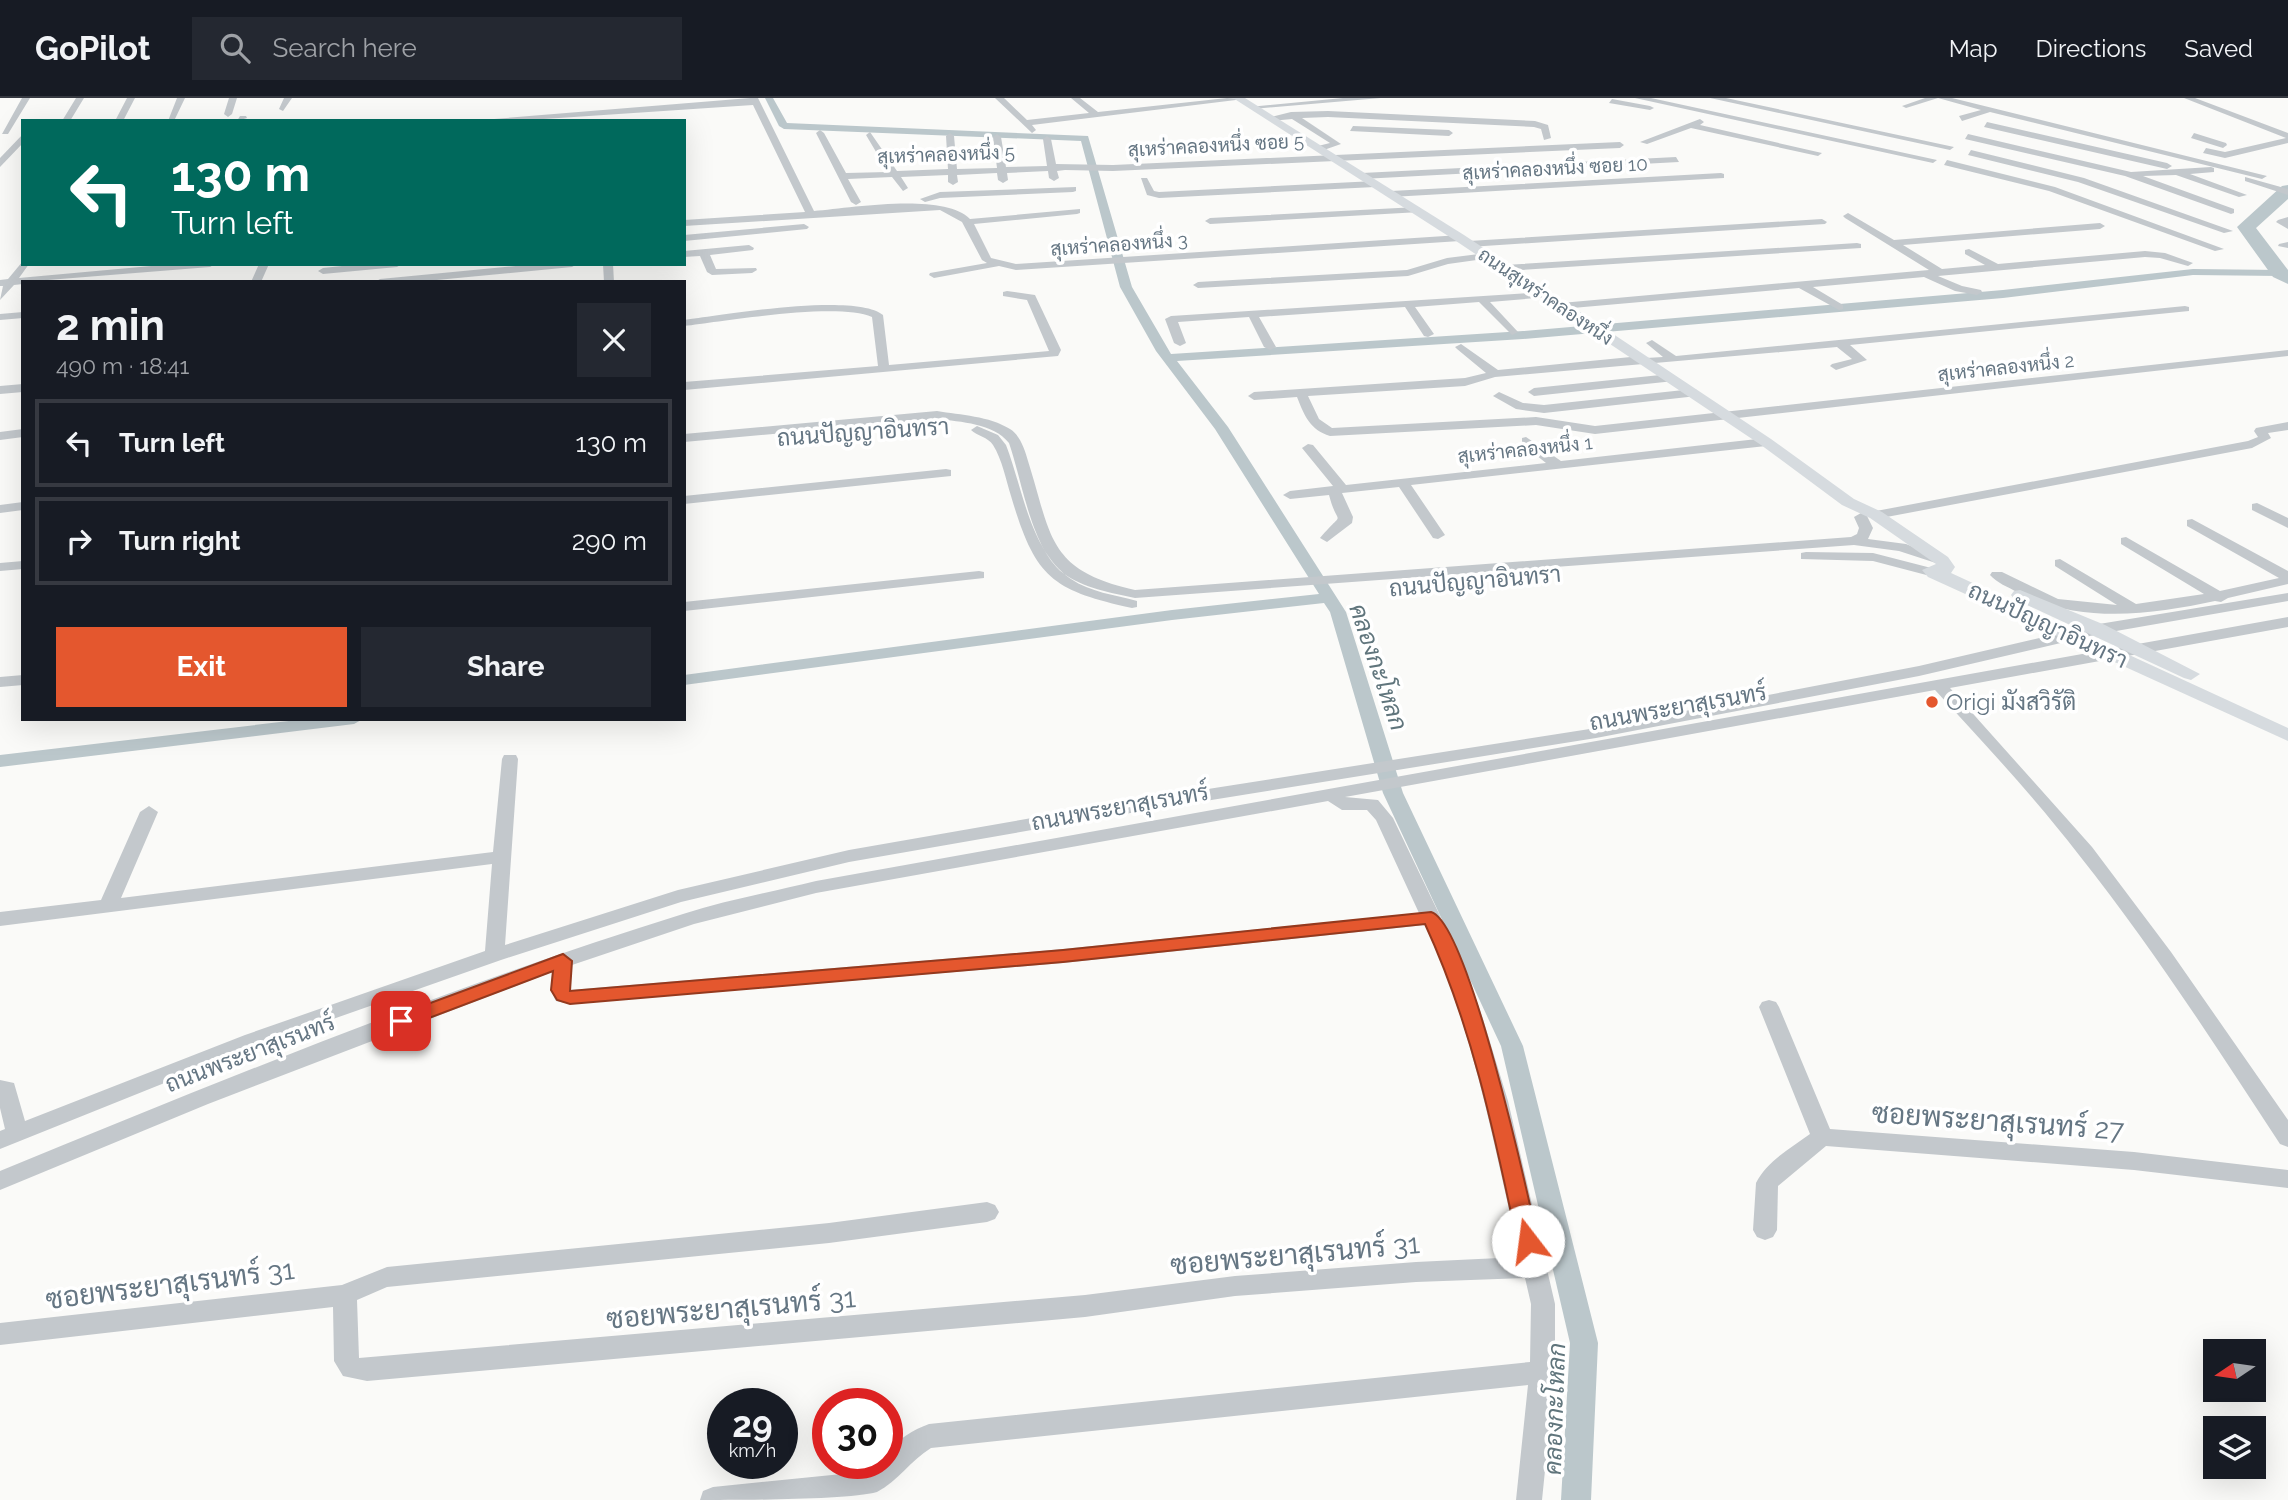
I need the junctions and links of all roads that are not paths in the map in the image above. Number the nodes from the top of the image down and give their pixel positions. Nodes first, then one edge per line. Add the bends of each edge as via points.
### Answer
1 (26, 98) edge
2 (80, 98) edge
3 (131, 98) edge
4 (181, 98) edge
5 (233, 98) edge
6 (288, 98) edge
7 (999, 98) edge
8 (1075, 98) edge
9 (1176, 98) edge
10 (1239, 98) edge
11 (1377, 98) edge
12 (1639, 98) edge
13 (1672, 98) edge
14 (1714, 98) edge
15 (1934, 98) edge
16 (1941, 98) edge
17 (2188, 98) edge
18 (755, 100) edge
19 (1129, 101) edge
20 (1156, 101) junction
21 (1612, 101) dead end
22 (1745, 104) junction
23 (1185, 105) junction
24 (1906, 106) dead end
25 (1166, 107) junction
26 (1253, 107) junction
27 (283, 109) dead end
28 (1088, 109) junction
29 (1141, 110) junction
30 (1989, 110) junction
31 (1734, 111) junction
32 (1060, 112) dead end
33 (228, 114) dead end
34 (1096, 115) junction
35 (1291, 115) junction
36 (1391, 116) junction
37 (1722, 116) junction
38 (172, 118) dead end
39 (1271, 118) junction
40 (1962, 118) dead end
41 (67, 119) edge
42 (120, 119) edge
43 (500, 119) edge
44 (1447, 119) junction
45 (1706, 121) junction
46 (1825, 121) junction
47 (1689, 125) junction
48 (1987, 125) dead end
49 (1813, 127) junction
50 (1353, 129) dead end
51 (5, 132) dead end
52 (1394, 132) junction
53 (820, 133) dead end
54 (1802, 133) junction
55 (870, 135) dead end
56 (2286, 135) edge
57 (950, 136) dead end
58 (2194, 136) dead end
59 (997, 137) dead end
60 (1968, 137) dead end
61 (1547, 138) dead end
62 (21, 139) edge
63 (1047, 139) dead end
64 (1793, 139) dead end
65 (1644, 142) dead end
66 (2183, 144) dead end
67 (1399, 145) dead end
68 (1620, 145) dead end
69 (1949, 147) junction
70 (1321, 148) junction
71 (1560, 148) junction
72 (2240, 150) junction
73 (1818, 153) dead end
74 (1971, 153) dead end
75 (2144, 155) dead end
76 (21, 158) edge
77 (1335, 158) junction
78 (1676, 160) dead end
79 (1, 161) edge
80 (1947, 163) dead end
81 (1578, 164) junction
82 (1051, 167) junction
83 (1098, 168) joint
84 (2200, 168) junction
85 (1001, 169) junction
86 (2184, 170) junction
87 (951, 171) junction
88 (2171, 171) junction
89 (1275, 172) dead end
90 (893, 173) junction
91 (2128, 174) junction
92 (843, 176) junction
93 (1362, 176) junction
94 (1721, 176) dead end
95 (2257, 178) junction
96 (1144, 180) dead end
97 (2081, 180) junction
98 (1055, 181) dead end
99 (1599, 183) junction
100 (1375, 184) junction
101 (953, 186) dead end
102 (1281, 186) junction
103 (903, 188) dead end
104 (1073, 189) dead end
105 (2052, 189) junction
106 (1042, 191) junction
107 (1231, 191) junction
108 (2288, 192) edge
109 (1391, 194) junction
110 (2242, 195) dead end
111 (1006, 201) junction
112 (1239, 201) dead end
113 (856, 202) dead end
114 (1289, 202) dead end
115 (926, 206) junction
116 (1417, 210) junction
117 (1077, 211) dead end
118 (2231, 211) dead end
119 (810, 213) junction
120 (1058, 213) junction
121 (1848, 216) dead end
122 (2288, 219) edge
123 (1210, 221) dead end
124 (967, 222) junction
125 (1822, 222) dead end
126 (686, 223) edge
127 (2100, 226) dead end
128 (2288, 226) edge
129 (804, 227) dead end
130 (2228, 230) dead end
131 (686, 238) edge
132 (1465, 241) junction
133 (2126, 242) dead end
134 (1892, 243) junction
135 (1857, 246) dead end
136 (749, 248) dead end
137 (2219, 249) dead end
138 (1969, 251) dead end
139 (704, 252) junction
140 (686, 254) edge
141 (2149, 254) junction
142 (1487, 256) junction
143 (2188, 263) dead end
144 (995, 265) junction
145 (22, 266) edge
146 (172, 266) edge
147 (378, 266) edge
148 (561, 266) edge
149 (143, 267) edge
150 (1505, 268) junction
151 (1998, 268) junction
152 (752, 270) dead end
153 (322, 272) edge
154 (1946, 273) junction
155 (934, 275) dead end
156 (1928, 275) junction
157 (506, 276) edge
158 (74, 279) edge
159 (51, 280) edge
160 (413, 280) edge
161 (5, 282) edge
162 (1198, 285) dead end
163 (1802, 285) junction
164 (1007, 294) dead end
165 (1544, 295) junction
166 (0, 297) edge
167 (1482, 299) junction
168 (832, 302) dead end
169 (1408, 304) junction
170 (1561, 306) junction
171 (1839, 307) dead end
172 (2185, 309) dead end
173 (1252, 313) junction
174 (21, 315) edge
175 (686, 316) edge
176 (0, 317) edge
177 (686, 323) edge
178 (1512, 332) dead end
179 (1428, 334) dead end
180 (1838, 342) junction
181 (1180, 343) dead end
182 (1652, 343) dead end
183 (1270, 347) dead end
184 (1461, 347) dead end
185 (2288, 353) edge
186 (1673, 359) junction
187 (1644, 360) junction
188 (1836, 366) dead end
189 (884, 369) junction
190 (1548, 369) junction
191 (1495, 374) junction
192 (1670, 378) junction
193 (21, 380) edge
194 (0, 382) edge
195 (686, 386) edge
196 (21, 388) edge
197 (1569, 388) junction
198 (0, 390) edge
199 (1534, 392) dead end
200 (1300, 393) junction
201 (1693, 393) junction
202 (1254, 396) dead end
203 (1499, 396) dead end
204 (1727, 416) junction
205 (2288, 426) edge
206 (21, 433) edge
207 (0, 436) edge
208 (686, 438) edge
209 (1525, 441) dead end
210 (1766, 442) junction
211 (21, 445) edge
212 (686, 446) edge
213 (0, 447) edge
214 (1308, 449) dead end
215 (1558, 465) junction
216 (946, 473) dead end
217 (1402, 482) junction
218 (1339, 489) junction
219 (1290, 495) dead end
220 (21, 498) edge
221 (0, 500) edge
222 (686, 500) edge
223 (21, 506) edge
224 (2257, 507) dead end
225 (0, 509) edge
226 (1869, 516) junction
227 (2192, 523) dead end
228 (2288, 524) edge
229 (1438, 535) dead end
230 (1327, 538) dead end
231 (1854, 541) junction
232 (2126, 541) dead end
233 (1901, 547) junction
234 (2060, 563) dead end
235 (21, 565) edge
236 (0, 567) edge
237 (1943, 567) junction
238 (979, 575) dead end
239 (1997, 575) dead end
240 (2288, 578) edge
241 (1343, 586) junction
242 (1299, 589) junction
243 (2217, 596) junction
244 (2288, 597) edge
245 (686, 607) edge
246 (2236, 608) junction
247 (2134, 609) junction
248 (2024, 612) junction
249 (2288, 622) edge
250 (2099, 629) junction
251 (2074, 635) junction
252 (2177, 642) junction
253 (2042, 643) junction
254 (2137, 649) junction
255 (2112, 654) junction
256 (2075, 659) junction
257 (2170, 665) junction
258 (2146, 670) junction
259 (21, 680) edge
260 (0, 682) edge
261 (1938, 684) junction
262 (2288, 719) edge
263 (2288, 735) edge
264 (510, 759) dead end
265 (1331, 794) junction
266 (149, 812) dead end
267 (500, 857) junction
268 (108, 906) junction
269 (1431, 918) junction
270 (0, 919) edge
271 (494, 955) junction
272 (563, 961) junction
273 (1769, 1007) dead end
274 (0, 1088) edge
275 (8, 1136) edge
276 (1822, 1137) junction
277 (2288, 1138) edge
278 (2288, 1179) edge
279 (0, 1181) edge
280 (987, 1212) dead end
281 (1765, 1230) dead end
282 (1534, 1267) junction
283 (345, 1295) junction
284 (0, 1334) edge
285 (1542, 1372) junction
286 (713, 1500) edge
287 (1529, 1500) edge

1 - 51 street via 14,108
2 - 41 street
3 - 42 street
4 - 38 street
5 - 33 street
6 - 27 street
7 - 34 street via 1029,127
8 - 28 street
9 - 20 street
9 - 23 street
10 - 23 street
10 - 26 main road, ถนนสุเหร่าคลองหนึ่ง
11 - 26 street
12 - 37 street
13 - 31 street
14 - 22 street
15 - 24 street
16 - 30 street
17 - 56 street
18 - 43 street
18 - 119 street
19 - 20 street
19 - 29 street
20 - 25 street
21 - 45 street
22 - 31 street
22 - 46 street
23 - 25 street
25 - 29 street
26 - 39 main road, ถนนสุเหร่าคลองหนึ่ง
28 - 32 street
28 - 34 street
29 - 34 street
30 - 40 street
30 - 95 street
31 - 37 street
35 - 36 street
35 - 39 street
35 - 70 street via 1337,144
36 - 44 street
36 - 52 street
37 - 45 street
37 - 54 street
39 - 70 main road, ถนนสุเหร่าคลองหนึ่ง
44 - 52 street via 1449,138
44 - 61 street via 1495,126 1542,125
45 - 47 street
46 - 49 street
46 - 69 street
47 - 65 street
47 - 73 street
48 - 86 street
49 - 54 street
49 - 69 street
50 - 52 street
52 - 67 street
53 - 92 street
54 - 64 street
54 - 69 street via 1929,164
55 - 90 street
56 - 72 street
57 - 87 street
58 - 72 street
59 - 85 street
60 - 91 street
62 - 79 street
63 - 82 street
66 - 72 street via 2221,155
68 - 71 street, สุเหร่าคลองหนึ่ง ซอย 5
70 - 77 main road, ถนนสุเหร่าคลองหนึ่ง
71 - 77 street, สุเหร่าคลองหนึ่ง ซอย 5
71 - 81 street
74 - 97 street
75 - 84 street
76 - 79 street
77 - 83 street, สุเหร่าคลองหนึ่ง ซอย 5
77 - 93 main road, ถนนสุเหร่าคลองหนึ่ง
78 - 81 street
80 - 105 street
81 - 93 street
81 - 99 street
82 - 83 street, สุเหร่าคลองหนึ่ง 5
82 - 85 street, สุเหร่าคลองหนึ่ง 5
82 - 98 street
84 - 86 street
84 - 95 street
85 - 87 street, สุเหร่าคลองหนึ่ง 5
85 - 111 street
86 - 88 street
87 - 90 street, สุเหร่าคลองหนึ่ง 5
87 - 101 street
88 - 91 street
88 - 110 street
89 - 102 street
90 - 92 street, สุเหร่าคลองหนึ่ง 5
90 - 103 street
91 - 97 street
91 - 118 street
92 - 113 street
93 - 100 main road, ถนนสุเหร่าคลองหนึ่ง
94 - 99 street, สุเหร่าคลองหนึ่ง ซอย 10
95 - 108 street
96 - 107 street via 1153,194
97 - 105 street
97 - 130 street
99 - 109 street, สุเหร่าคลองหนึ่ง ซอย 10
100 - 102 street
100 - 109 main road, ถนนสุเหร่าคลองหนึ่ง
102 - 107 street
102 - 114 street
104 - 106 street
105 - 137 street
106 - 111 street
106 - 120 street
107 - 112 street
109 - 116 main road, ถนนสุเหร่าคลองหนึ่ง
111 - 115 street via 932,196 925,199
111 - 120 street
111 - 124 street
115 - 119 street
115 - 124 street via 957,210
116 - 123 street
116 - 132 main road, ถนนสุเหร่าคลองหนึ่ง
117 - 120 street
119 - 126 street
121 - 134 street
122 - 128 street via 2281,222
124 - 144 street via 987,260
125 - 132 street, สุเหร่าคลองหนึ่ง 3
127 - 134 street
129 - 131 street
132 - 142 main road, ถนนสุเหร่าคลองหนึ่ง
132 - 144 street, สุเหร่าคลองหนึ่ง 3 via 1123,261 1015,272
133 - 141 street
134 - 154 street
135 - 150 street
136 - 139 street
138 - 151 street
139 - 140 street
139 - 152 street via 712,272
141 - 143 street
141 - 151 street
142 - 150 main road, ถนนสุเหร่าคลองหนึ่ง
142 - 162 street via 1447,261 1408,273
144 - 155 street, สุเหร่าคลองหนึ่ง 3
145 - 161 street
146 - 149 street
147 - 153 street
148 - 157 street
149 - 158 street
150 - 165 main road, ถนนสุเหร่าคลองหนึ่ง
151 - 154 street
154 - 156 street
154 - 156 street via 1974,284 1977,292
156 - 163 street
157 - 160 street
158 - 159 street
161 - 166 street
163 - 170 street
163 - 171 street
164 - 189 street via 1031,297 1054,354
165 - 167 street
165 - 170 main road, ถนนสุเหร่าคลองหนึ่ง
167 - 169 street
167 - 178 street
168 - 175 street
169 - 173 street
169 - 179 street
170 - 187 main road, ถนนสุเหร่าคลองหนึ่ง
172 - 180 street
173 - 181 street via 1171,320
173 - 183 street
174 - 176 street
177 - 189 street via 864,308 877,315
180 - 186 street
180 - 188 street via 1861,360
182 - 186 street
184 - 191 street
185 - 204 street, สุเหร่าคลองหนึ่ง 2
186 - 187 street
187 - 190 street
187 - 192 main road, ถนนสุเหร่าคลองหนึ่ง
189 - 195 street
190 - 191 street
190 - 197 street
191 - 200 street via 1465,382
192 - 197 street
192 - 201 main road, ถนนสุเหร่าคลองหนึ่ง
193 - 194 street
196 - 198 street
197 - 199 street
200 - 202 street
200 - 204 street, สุเหร่าคลองหนึ่ง 2 via 1311,419 1330,432 1536,421 1559,422 1584,431
201 - 203 street via 1544,409 1520,406
201 - 204 main road, ถนนสุเหร่าคลองหนึ่ง
204 - 210 main road, ถนนสุเหร่าคลองหนึ่ง
205 - 226 street via 2260,431 2264,438 2252,444
206 - 207 street
208 - 242 street, ถนนปัญญาอินทรา via 937,415 981,422 1006,432 1015,442 1047,538 1060,562 1071,571 1135,594
209 - 215 street
210 - 215 street, สุเหร่าคลองหนึ่ง 1
210 - 226 main road, ถนนสุเหร่าคลองหนึ่ง
211 - 213 street
212 - 242 street, ถนนปัญญาอินทรา via 940,424 974,429 1000,445 1044,567 1074,588 1136,605
214 - 218 street
215 - 217 street, สุเหร่าคลองหนึ่ง 1
216 - 222 street
217 - 218 street, สุเหร่าคลองหนึ่ง 1
217 - 229 street
218 - 219 street, สุเหร่าคลองหนึ่ง 1
218 - 230 street via 1335,497 1345,523
220 - 221 street
223 - 225 street
224 - 228 street
226 - 231 street via 1863,536
226 - 233 main road, ถนนสุเหร่าคลองหนึ่ง
226 - 237 main road, ถนนสุเหร่าคลองหนึ่ง
227 - 240 street
231 - 233 street, ถนนปัญญาอินทรา
231 - 241 street, ถนนปัญญาอินทรา
232 - 243 street
233 - 237 main road, ถนนสุเหร่าคลองหนึ่ง
234 - 247 street
235 - 236 street
237 - 241 street, ถนนปัญญาอินทรา via 1824,555
237 - 248 main road, ถนนปัญญาอินทรา
237 - 250 main road, ถนนปัญญาอินทรา
238 - 245 street
239 - 247 street via 2053,602 2105,611
240 - 243 street
241 - 242 street, ถนนปัญญาอินทรา
243 - 246 street
243 - 247 street
244 - 246 street, ถนนพระยาสุเรนทร์
246 - 250 street, ถนนพระยาสุเรนทร์
248 - 251 main road, ถนนปัญญาอินทรา
248 - 253 street
249 - 252 street, ถนนพระยาสุเรนทร์
250 - 251 street, ถนนพระยาสุเรนทร์
250 - 254 main road, ถนนปัญญาอินทรา
251 - 253 street, ถนนพระยาสุเรนทร์
251 - 255 main road, ถนนปัญญาอินทรา
252 - 254 street, ถนนพระยาสุเรนทร์
252 - 257 street via 2169,653
253 - 271 street, ถนนพระยาสุเรนทร์ via 1707,713 849,856 678,896
254 - 255 street, ถนนพระยาสุเรนทร์
254 - 257 main road, ถนนปัญญาอินทรา
255 - 256 street, ถนนพระยาสุเรนทร์
255 - 258 main road, ถนนปัญญาอินทรา
256 - 258 street
256 - 261 street, ถนนพระยาสุเรนทร์
257 - 262 main road, ถนนปัญญาอินทรา
258 - 263 main road, ถนนปัญญาอินทรา
259 - 260 street
261 - 265 street, ถนนพระยาสุเรนทร์
261 - 277 street via 2086,852
264 - 267 street
265 - 269 street via 1342,804 1372,804 1380,811
265 - 272 street, ถนนพระยาสุเรนทร์ via 816,887 690,918
266 - 268 street
267 - 268 street
267 - 271 street
268 - 270 street
269 - 272 street via 1063,956 570,997 560,990
269 - 282 street via 1456,970 1477,1031
271 - 275 street, ถนนพระยาสุเรนทร์ via 252,1040
272 - 279 street, ถนนพระยาสุเรนทร์ via 200,1098
273 - 276 street
274 - 275 street via 6,1089
276 - 278 street, ซอยพระยาสุเรนทร์ 27 via 2133,1161
276 - 281 street via 1767,1183
280 - 283 street via 387,1278
282 - 283 street, ซอยพระยาสุเรนทร์ 31 via 1235,1286 1071,1307 367,1370 352,1368 347,1361
282 - 285 street via 1543,1304
283 - 284 street, ซอยพระยาสุเรนทร์ 31
285 - 286 street via 929,1436 915,1441 882,1476 866,1484
285 - 287 street

